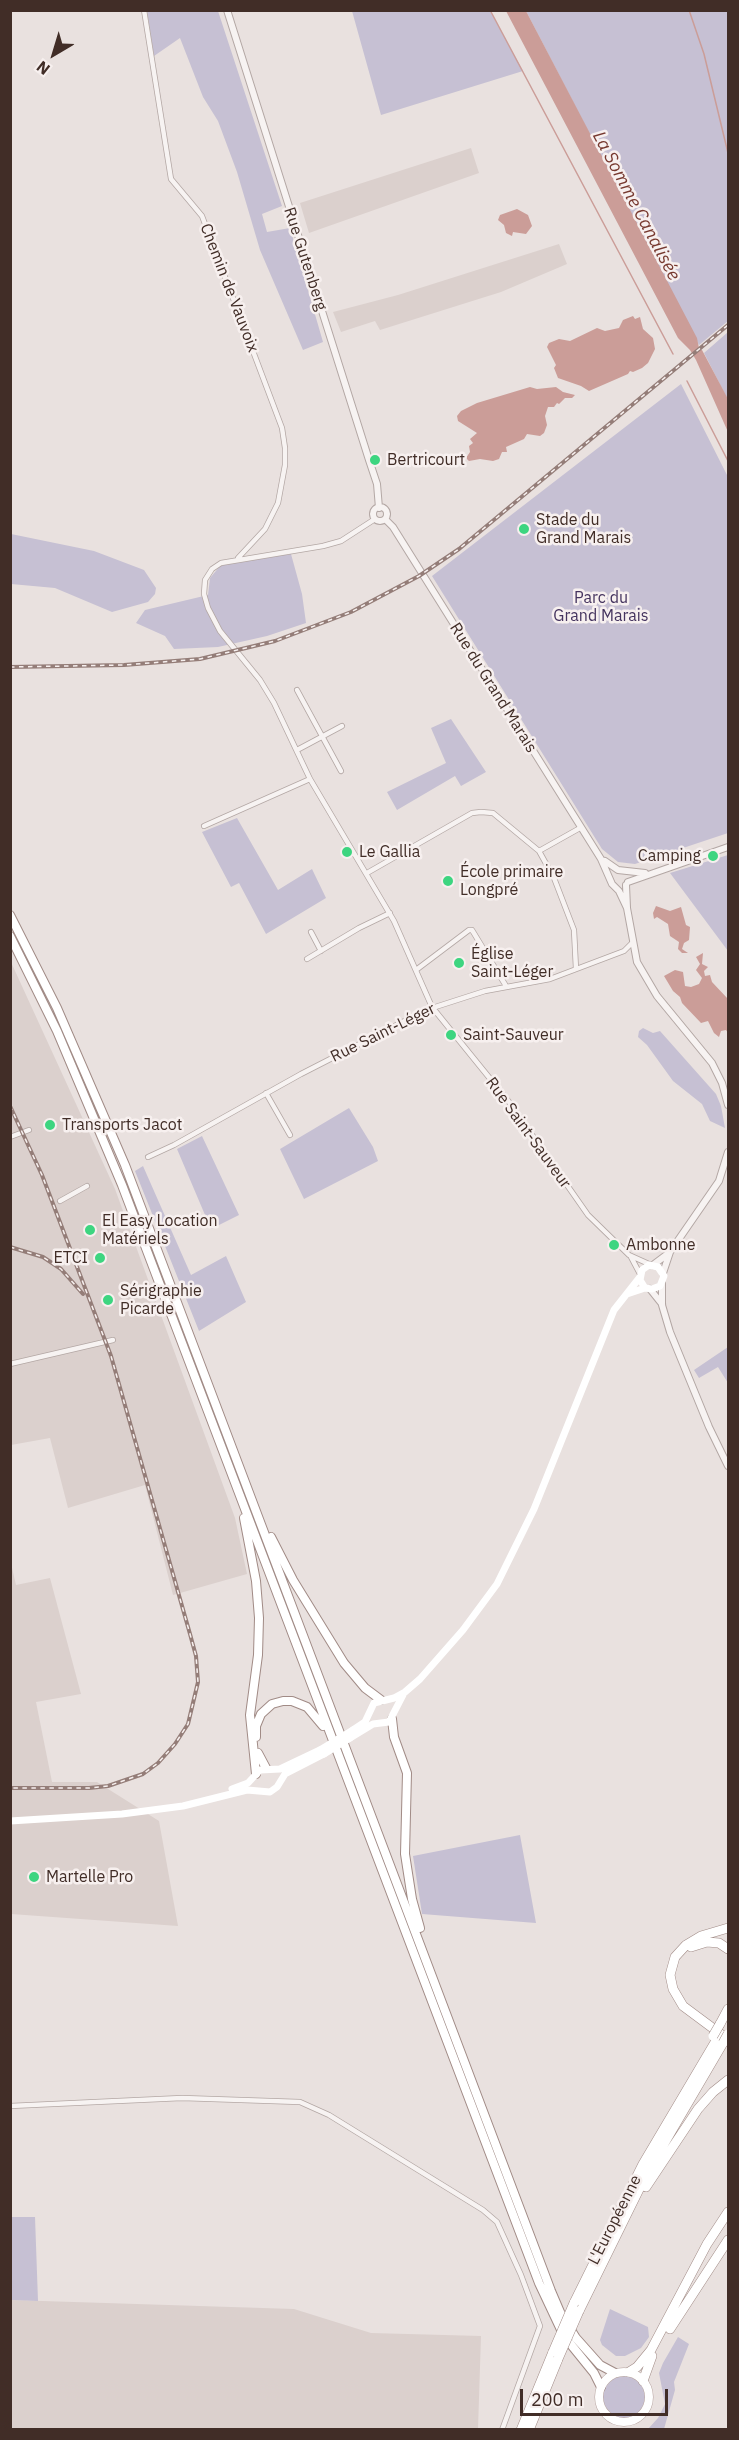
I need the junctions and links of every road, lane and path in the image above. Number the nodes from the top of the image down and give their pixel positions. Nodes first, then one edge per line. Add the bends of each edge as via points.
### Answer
1 (144, 10) edge
2 (227, 10) edge
3 (379, 508) junction
4 (375, 519) junction
5 (385, 519) junction
6 (238, 559) junction
7 (297, 690) dead end
8 (342, 726) dead end
9 (323, 736) junction
10 (297, 750) junction
11 (341, 771) dead end
12 (310, 779) junction
13 (204, 826) dead end
14 (580, 828) junction
15 (729, 848) edge
16 (539, 851) junction
17 (601, 859) junction
18 (621, 871) junction
19 (367, 873) junction
20 (649, 873) junction
21 (611, 877) junction
22 (627, 883) junction
23 (616, 887) junction
24 (627, 908) junction
25 (390, 913) junction
26 (10, 915) edge
27 (311, 932) dead end
28 (10, 936) edge
29 (632, 943) junction
30 (321, 951) junction
31 (307, 959) dead end
32 (576, 969) junction
33 (416, 970) junction
34 (506, 986) junction
35 (432, 1007) junction
36 (266, 1094) junction
37 (729, 1105) edge
38 (29, 1130) dead end
39 (290, 1135) dead end
40 (10, 1137) edge
41 (729, 1152) edge
42 (148, 1157) dead end
43 (87, 1186) dead end
44 (60, 1201) dead end
45 (670, 1252) junction
46 (629, 1254) junction
47 (652, 1265) junction
48 (663, 1273) junction
49 (640, 1276) junction
50 (662, 1284) junction
51 (648, 1288) junction
52 (623, 1296) junction
53 (662, 1305) junction
54 (113, 1340) dead end
55 (10, 1364) edge
56 (729, 1466) edge
57 (239, 1494) junction
58 (259, 1519) junction
59 (405, 1692) junction
60 (384, 1701) junction
61 (370, 1713) junction
62 (393, 1716) junction
63 (377, 1723) junction
64 (322, 1752) junction
65 (337, 1753) junction
66 (270, 1770) junction
67 (255, 1776) junction
68 (278, 1783) junction
69 (258, 1790) junction
70 (207, 1799) junction
71 (10, 1821) edge
72 (729, 1928) edge
73 (729, 1949) edge
74 (435, 1982) junction
75 (729, 2009) edge
76 (723, 2033) edge
77 (729, 2080) edge
78 (10, 2106) edge
79 (729, 2212) edge
80 (729, 2240) edge
81 (609, 2246) junction
82 (576, 2307) junction
83 (555, 2355) junction
84 (629, 2372) junction
85 (615, 2373) junction
86 (643, 2381) junction
87 (601, 2387) junction
88 (637, 2419) junction
89 (614, 2420) junction
90 (502, 2430) edge
91 (521, 2430) edge
92 (529, 2430) edge
93 (619, 2430) edge
94 (633, 2430) edge

1 - 6 street, Chemin de Vauvoix via 171,179 202,216 282,428 285,465 278,503 265,529
2 - 3 street, Rue Gutenberg via 377,484
3 - 4 street via 374,512
3 - 5 street via 385,510
4 - 5 street
4 - 6 street via 341,541
5 - 14 street, Rue du Grand Marais
6 - 10 street, Rue Saint-Sauveur via 212,569 204,594 215,624 270,695
7 - 9 street
8 - 9 street
9 - 10 street
9 - 11 street
10 - 12 street, Rue Saint-Sauveur
12 - 13 street
12 - 19 street, Rue Saint-Sauveur
14 - 16 street
14 - 17 street, Rue du Grand Marais
15 - 20 street
16 - 19 street via 493,813 472,813
16 - 32 street via 574,930
17 - 18 street, Rue du Grand Marais
17 - 21 street, Rue du Grand Marais
18 - 20 street
18 - 21 street
18 - 22 street
19 - 25 street, Rue Saint-Sauveur
20 - 22 street
21 - 23 street, Rue du Grand Marais
22 - 23 street
22 - 24 street
23 - 24 street
24 - 29 street
25 - 30 street
25 - 33 street, Rue Saint-Sauveur
26 - 58 highway via 57,1008 125,1166
27 - 30 street
28 - 57 highway via 98,1127
29 - 32 street, Rue Saint-Léger via 624,951
29 - 37 street via 649,984 712,1063
30 - 31 street
32 - 34 street, Rue Saint-Léger via 550,979
33 - 34 street via 472,930
33 - 35 street, Rue Saint-Sauveur
34 - 35 street, Rue Saint-Léger
35 - 36 street, Rue Saint-Léger
35 - 46 street, Rue Saint-Sauveur via 508,1102 582,1208
36 - 39 street
36 - 42 street, Rue Saint-Léger
38 - 40 street
41 - 45 street via 712,1193
43 - 44 street
45 - 47 street
45 - 48 street
46 - 47 street, Rue Saint-Sauveur
46 - 49 street, Rue Saint-Sauveur
47 - 48 main road
47 - 49 main road via 644,1268
48 - 50 main road
49 - 51 main road
49 - 52 main road
50 - 51 main road
50 - 53 street
51 - 52 main road
51 - 53 street
52 - 59 main road via 610,1317 507,1567 463,1630
53 - 56 street via 680,1359
54 - 55 street
57 - 65 highway
57 - 67 highway via 258,1600 258,1656 250,1725
58 - 60 highway via 344,1663 365,1688
58 - 74 highway
59 - 60 main road
59 - 62 main road
60 - 61 main road via 374,1703
60 - 62 main road via 392,1706
61 - 63 main road
61 - 64 main road, bridge via 365,1722
62 - 63 main road via 385,1724
62 - 74 highway via 394,1737 407,1773 405,1854 412,1899
63 - 64 main road, bridge
64 - 66 main road via 285,1768
64 - 68 main road via 285,1774
65 - 66 highway via 314,1713 300,1704 283,1701 267,1707 256,1726 259,1755
65 - 87 highway via 539,2283 564,2336
66 - 67 main road
66 - 68 main road via 278,1776
67 - 69 main road
67 - 70 main road via 243,1786
68 - 69 main road via 270,1792
69 - 70 main road
70 - 71 main road via 141,1812
72 - 76 highway via 686,1945 675,1957 670,1975 683,2006
73 - 76 highway via 711,1942 696,1945 681,1957 676,1973 678,1987 687,2002
74 - 85 highway via 560,2312 590,2354
75 - 76 highway
76 - 81 highway, L'Européenne
76 - 82 highway, L'Européenne via 704,2049 701,2063 638,2175
77 - 81 highway via 713,2091 688,2123
78 - 90 street via 182,2098 300,2102 329,2115 483,2210 497,2222 540,2326
79 - 84 highway via 707,2244 651,2350
80 - 86 highway via 650,2360
81 - 82 highway, L'Européenne
82 - 83 highway, L'Européenne, bridge
83 - 91 highway, L'Européenne
83 - 92 highway, L'Européenne
84 - 85 main road
84 - 86 main road
85 - 87 main road
86 - 88 main road via 649,2399
87 - 89 main road via 601,2408
88 - 89 main road
88 - 94 main road
89 - 93 main road

